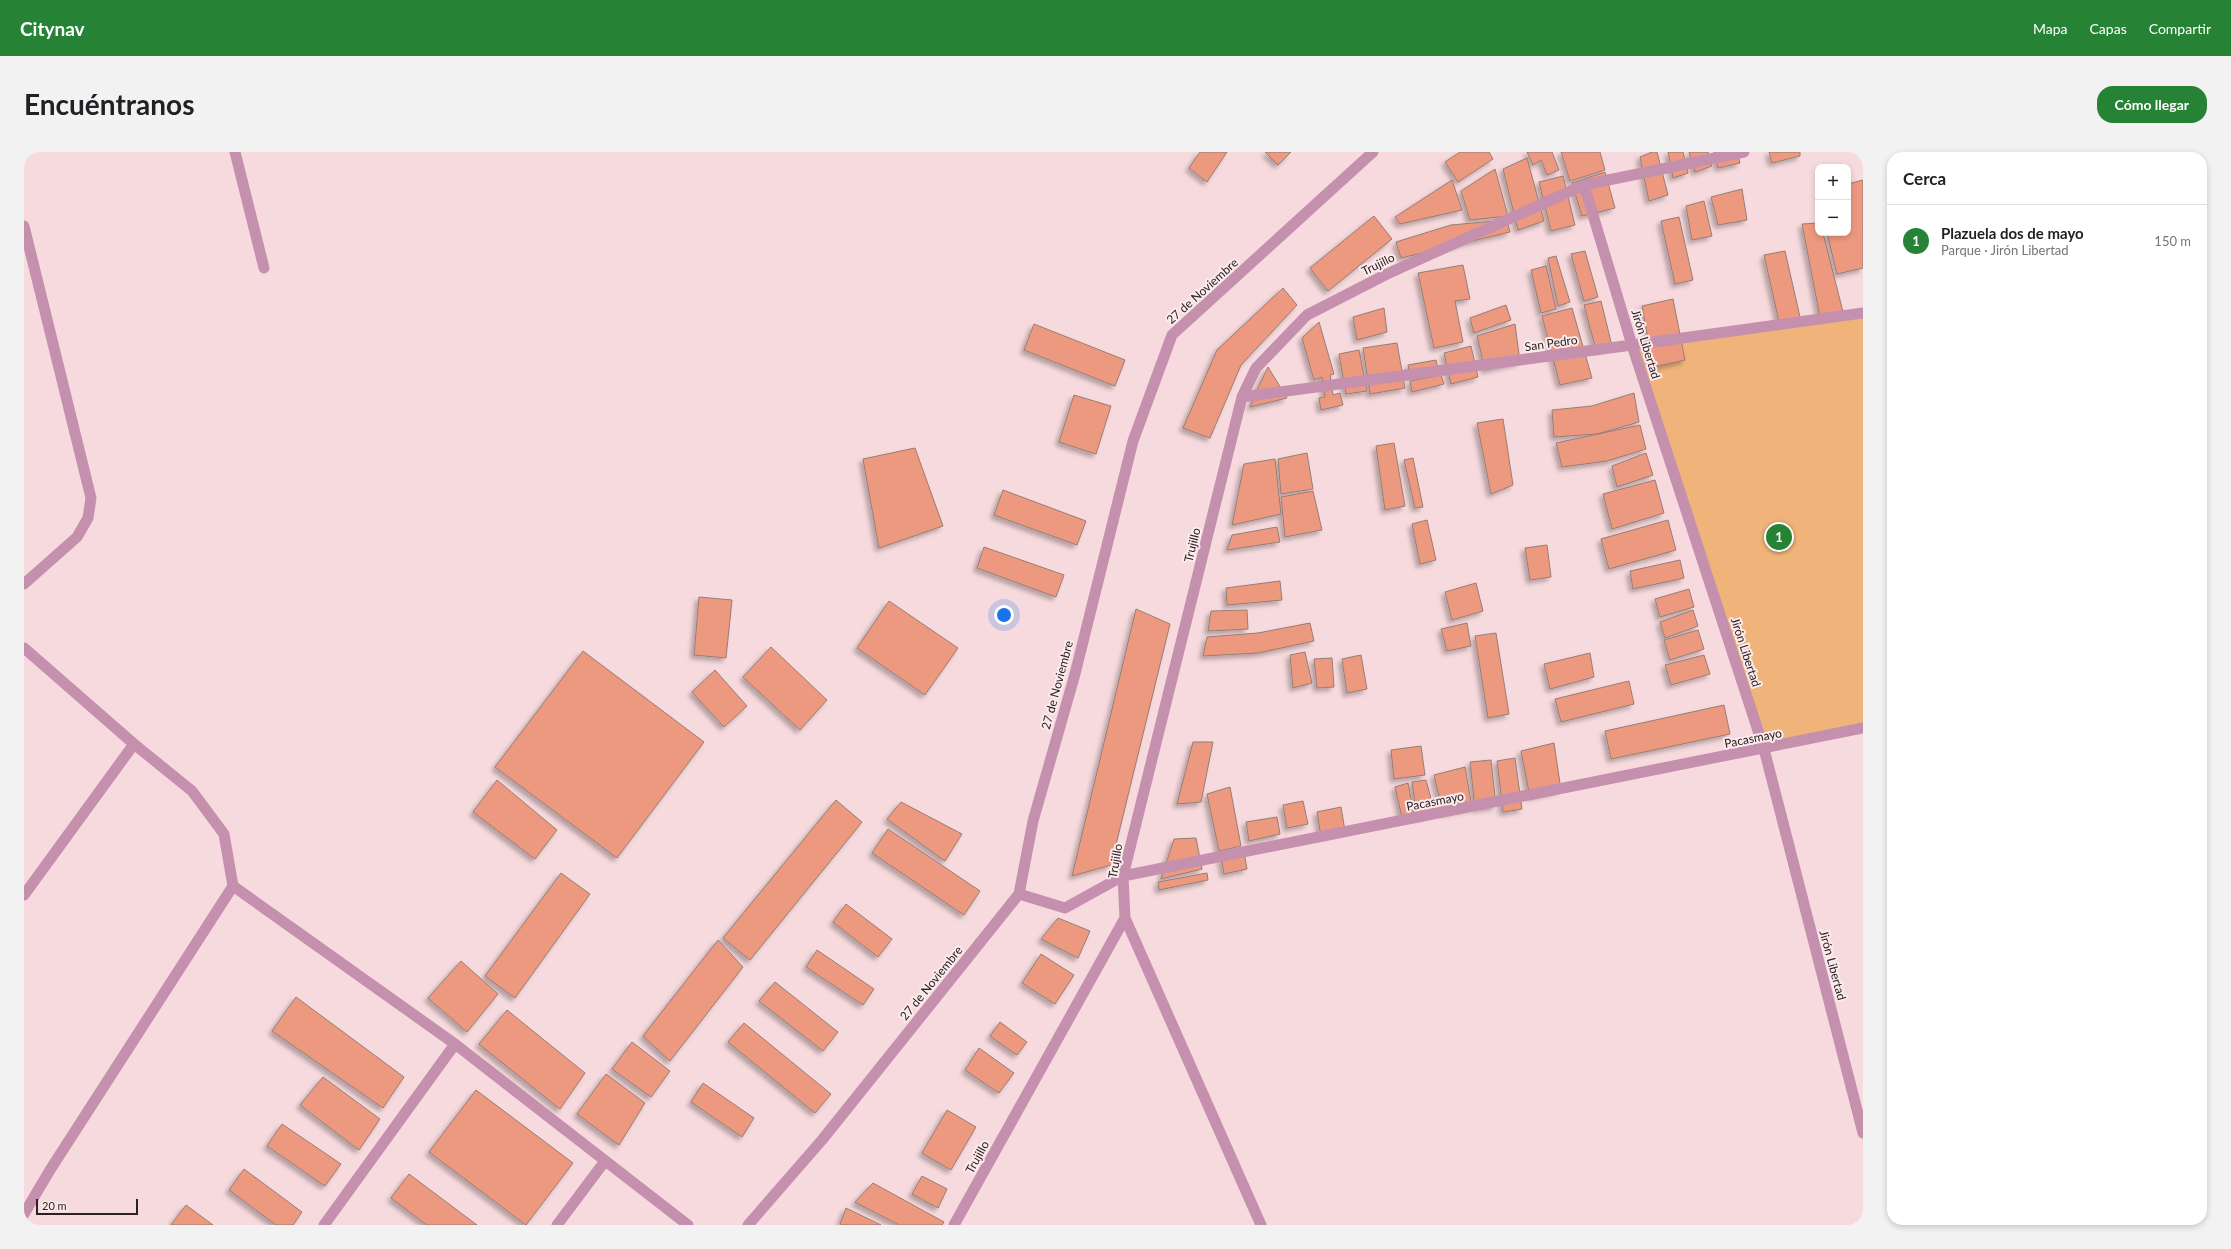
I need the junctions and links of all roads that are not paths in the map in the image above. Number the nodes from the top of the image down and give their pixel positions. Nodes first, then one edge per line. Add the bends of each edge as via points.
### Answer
1 (235, 152) edge
2 (1373, 152) edge
3 (1744, 152) edge
4 (1584, 185) junction
5 (24, 226) edge
6 (264, 268) dead end
7 (1863, 313) edge
8 (1632, 345) junction
9 (1242, 397) junction
10 (24, 584) edge
11 (24, 648) edge
12 (1863, 728) edge
13 (134, 744) junction
14 (1764, 749) junction
15 (1123, 876) junction
16 (233, 886) junction
17 (24, 894) edge
18 (1019, 894) junction
19 (1125, 918) junction
20 (456, 1044) junction
21 (1863, 1133) edge
22 (605, 1161) junction
23 (24, 1214) edge
24 (324, 1225) edge
25 (557, 1225) edge
26 (688, 1225) edge
27 (748, 1225) edge
28 (954, 1225) edge
29 (1261, 1225) edge

1 - 6 street
2 - 18 street, 27 de Noviembre via 1172,335 1133,440 1075,674 1033,821
3 - 4 street, Trujillo
4 - 8 street, Jirón Libertad
4 - 9 street, Trujillo via 1387,274 1307,315 1256,368
5 - 10 street via 91,498 88,518 77,537
7 - 8 street, San Pedro
8 - 9 street, San Pedro
8 - 14 street, Jirón Libertad
9 - 15 street, Trujillo
11 - 13 street
12 - 14 street, Pacasmayo
13 - 16 street via 192,791 224,834
13 - 17 street
14 - 15 street, Pacasmayo
14 - 21 street, Jirón Libertad
15 - 18 street, Pacasmayo via 1065,908
15 - 19 street, Trujillo
16 - 20 street
16 - 23 street
18 - 27 street, 27 de Noviembre via 822,1140
19 - 28 street, Trujillo
19 - 29 street
20 - 22 street
20 - 24 street
22 - 25 street
22 - 26 street

